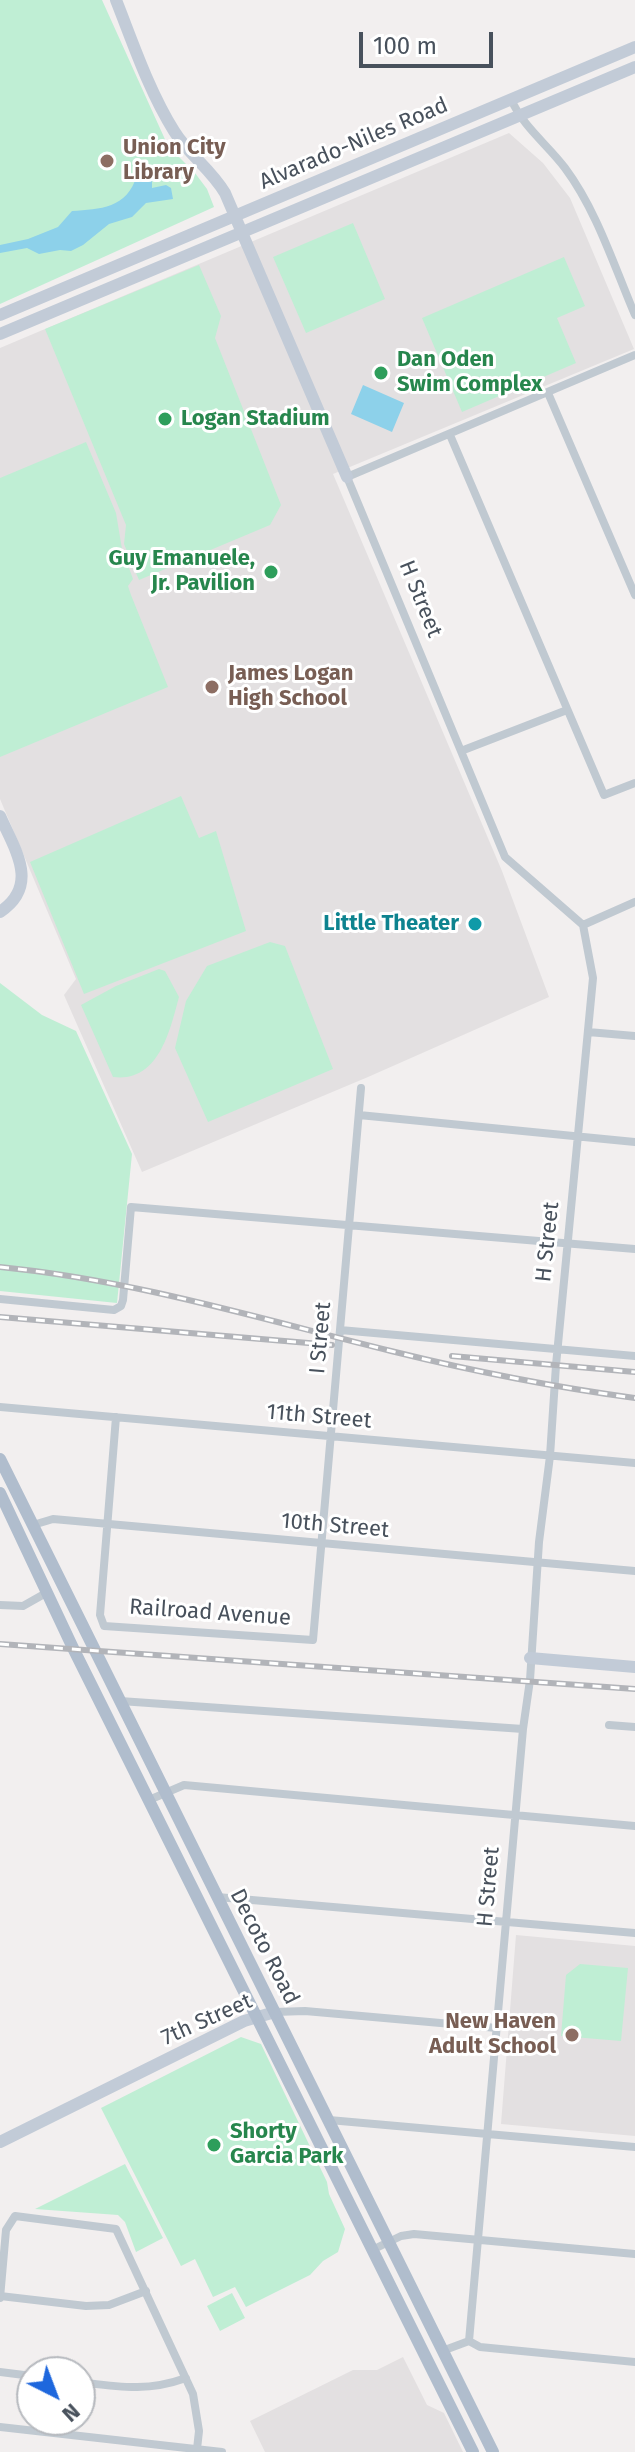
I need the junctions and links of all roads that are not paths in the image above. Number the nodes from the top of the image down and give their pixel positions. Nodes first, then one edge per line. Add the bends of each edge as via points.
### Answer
1 (116, 0) edge
2 (635, 47) edge
3 (635, 67) edge
4 (511, 99) junction
5 (518, 116) junction
6 (236, 216) junction
7 (243, 233) junction
8 (0, 315) edge
9 (635, 315) edge
10 (0, 334) edge
11 (635, 355) edge
12 (548, 393) junction
13 (450, 435) junction
14 (347, 477) junction
15 (635, 595) edge
16 (567, 710) junction
17 (461, 751) junction
18 (635, 783) edge
19 (0, 816) edge
20 (635, 902) edge
21 (0, 912) edge
22 (583, 925) junction
23 (588, 1032) junction
24 (635, 1036) edge
25 (361, 1088) dead end
26 (359, 1115) junction
27 (579, 1136) junction
28 (635, 1142) edge
29 (348, 1224) junction
30 (568, 1244) junction
31 (635, 1249) edge
32 (0, 1299) edge
33 (340, 1330) junction
34 (558, 1348) junction
35 (635, 1356) edge
36 (0, 1407) edge
37 (116, 1417) junction
38 (330, 1436) junction
39 (550, 1456) junction
40 (0, 1459) edge
41 (635, 1463) edge
42 (0, 1493) edge
43 (107, 1523) junction
44 (33, 1525) junction
45 (321, 1543) junction
46 (537, 1563) junction
47 (635, 1571) edge
48 (46, 1593) junction
49 (0, 1605) edge
50 (313, 1640) joint
51 (530, 1658) junction
52 (635, 1667) edge
53 (120, 1701) junction
54 (609, 1725) dead end
55 (635, 1727) edge
56 (523, 1729) junction
57 (165, 1792) junction
58 (149, 1800) junction
59 (516, 1815) junction
60 (635, 1826) edge
61 (217, 1897) junction
62 (506, 1922) junction
63 (635, 1933) edge
64 (275, 2012) junction
65 (256, 2017) junction
66 (497, 2028) junction
67 (329, 2120) junction
68 (488, 2134) junction
69 (0, 2142) edge
70 (635, 2147) edge
71 (480, 2240) junction
72 (388, 2242) junction
73 (372, 2250) junction
74 (635, 2254) edge
75 (146, 2291) junction
76 (0, 2297) edge
77 (469, 2341) junction
78 (442, 2351) junction
79 (635, 2362) edge
80 (186, 2378) junction
81 (96, 2384) edge
82 (0, 2427) edge
83 (197, 2449) junction
84 (222, 2452) edge
85 (473, 2452) edge
86 (493, 2452) edge

1 - 6 main road, H Street via 174,133 217,178
2 - 4 main road, Alvarado-Niles Road
3 - 5 main road, Alvarado-Niles Road
4 - 5 street
4 - 6 main road, Alvarado-Niles Road
5 - 7 main road, Alvarado-Niles Road
5 - 9 street via 566,169 599,227
6 - 7 main road, H Street
6 - 8 main road, Alvarado-Niles Road
7 - 10 main road, Alvarado-Niles Road
7 - 14 main road, H Street
11 - 12 street
12 - 13 street
12 - 15 street
13 - 14 street
13 - 16 street
14 - 17 street, H Street
16 - 17 street
16 - 18 street via 604,795
17 - 22 street, H Street via 505,857
19 - 21 main road via 22,874 17,897
20 - 22 street
22 - 23 street, H Street via 593,978
23 - 24 street
23 - 27 street, H Street
25 - 26 street, I Street
26 - 27 street
26 - 29 street, I Street
27 - 28 street
27 - 30 street, H Street
29 - 30 street
29 - 32 street via 131,1207 121,1306 114,1310
29 - 33 street, I Street
30 - 31 street
30 - 34 street, H Street
33 - 34 street
33 - 38 street, I Street
34 - 35 street
34 - 39 street, H Street
36 - 37 street, 11th Street
37 - 38 street, 11th Street
37 - 43 street
38 - 39 street, 11th Street
38 - 45 street, I Street
39 - 41 street, 11th Street
39 - 46 street, H Street
40 - 44 main road, Decoto Road
42 - 48 main road, Decoto Road
43 - 44 street, 10th Street via 53,1519
43 - 45 street, 10th Street
43 - 50 street, Railroad Avenue via 100,1615 104,1626
44 - 53 main road, Decoto Road
45 - 46 street, 10th Street
45 - 50 street, I Street
46 - 47 street, 10th Street
46 - 51 street, H Street
48 - 49 street via 23,1606
48 - 58 main road, Decoto Road
51 - 52 main road
51 - 56 street, H Street
53 - 56 street
53 - 57 main road, Decoto Road
54 - 55 street
56 - 59 street, H Street
57 - 58 street
57 - 59 street via 184,1785
57 - 61 main road, Decoto Road
58 - 65 main road, Decoto Road
59 - 60 street
59 - 62 street, H Street
61 - 62 street
61 - 64 main road, Decoto Road
62 - 63 street
62 - 66 street, H Street
64 - 65 main road, 7th Street
64 - 66 street, 7th Street
64 - 67 main road, Decoto Road
65 - 69 main road, 7th Street
65 - 73 main road, Decoto Road
66 - 68 street, H Street
67 - 68 street
67 - 72 main road, Decoto Road
68 - 70 street
68 - 71 street, H Street
71 - 72 street via 414,2234
71 - 74 street
71 - 77 street, H Street
72 - 73 street
72 - 78 main road, Decoto Road
73 - 85 main road, Decoto Road
75 - 76 street via 109,2305 86,2306
75 - 76 street via 116,2229 15,2216 6,2230
75 - 80 street
77 - 78 street
77 - 79 street via 480,2347
78 - 86 main road, Decoto Road
80 - 81 street via 155,2388
80 - 83 street via 197,2411
82 - 83 street
83 - 84 street

